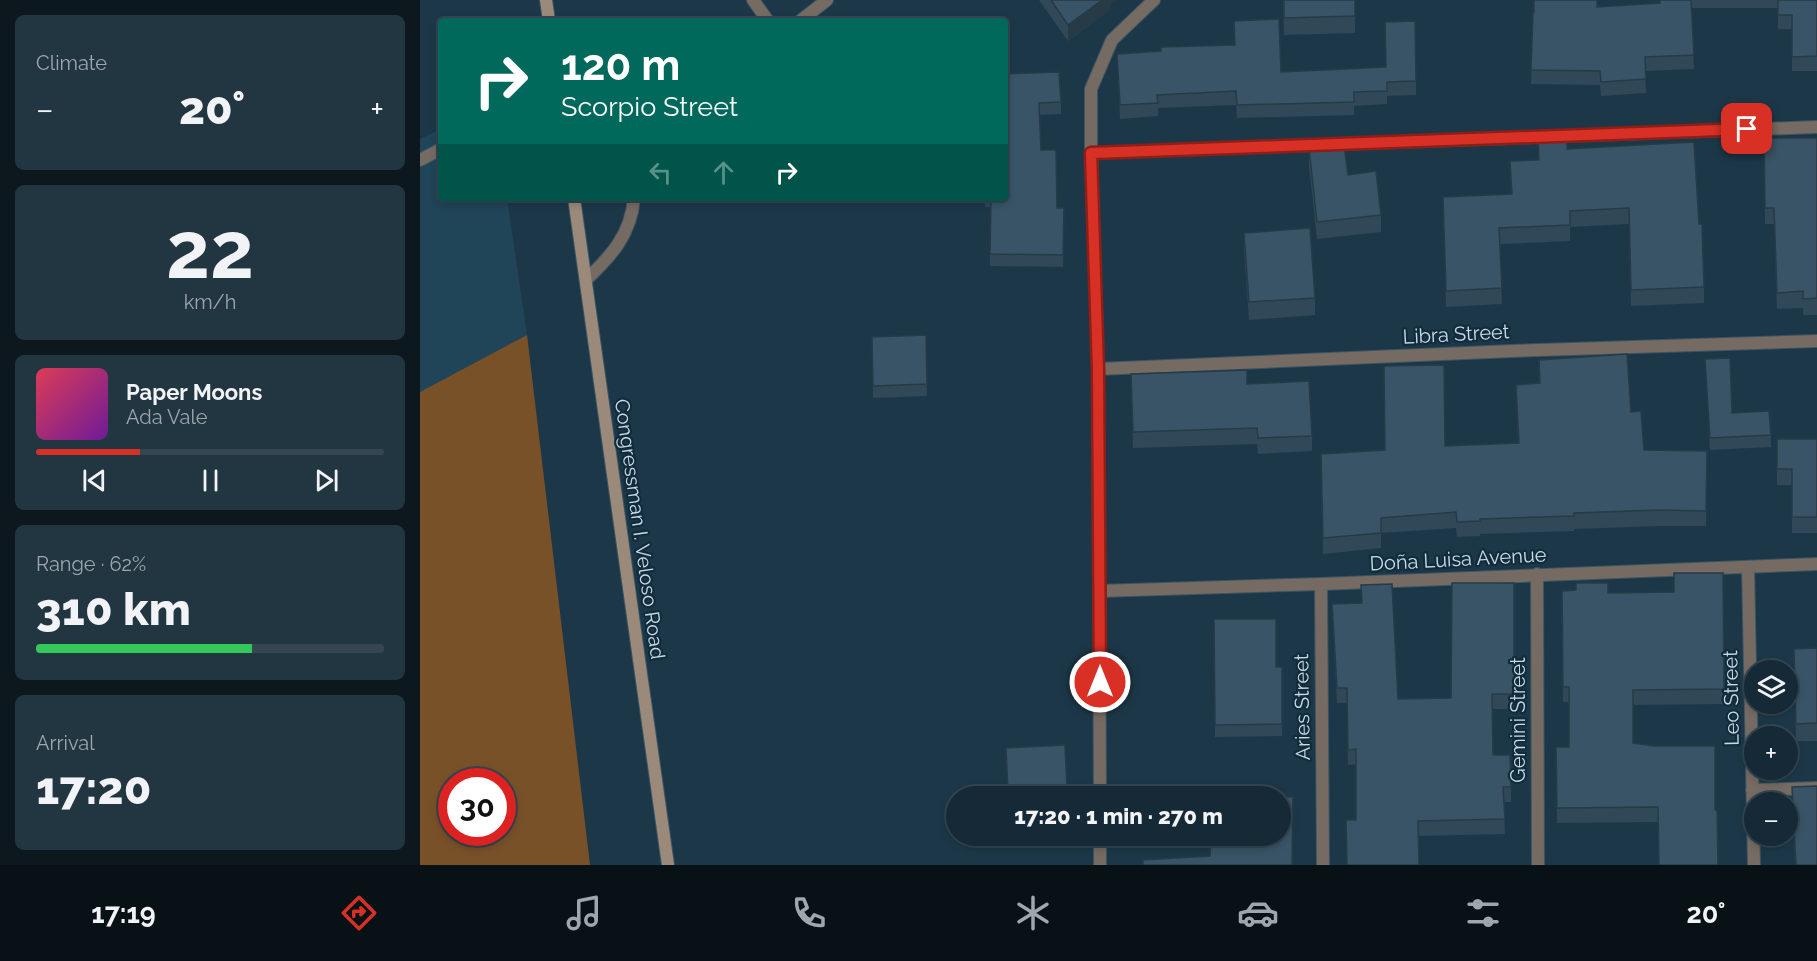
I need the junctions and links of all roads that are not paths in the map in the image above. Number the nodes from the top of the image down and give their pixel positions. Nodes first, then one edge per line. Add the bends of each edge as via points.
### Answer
1 (546, 0) edge
2 (753, 0) edge
3 (827, 0) edge
4 (1154, 0) edge
5 (549, 18) edge
6 (766, 18) edge
7 (804, 18) edge
8 (1817, 127) edge
9 (438, 150) edge
10 (1091, 153) junction
11 (420, 160) edge
12 (574, 201) edge
13 (633, 201) edge
14 (586, 280) junction
15 (1817, 341) edge
16 (1098, 369) junction
17 (1817, 564) edge
18 (1748, 567) junction
19 (1537, 574) junction
20 (1321, 584) junction
21 (1100, 591) junction
22 (1100, 786) edge
23 (1817, 788) edge
24 (1752, 790) junction
25 (1100, 846) edge
26 (668, 865) edge
27 (1100, 865) edge
28 (1323, 865) edge
29 (1538, 865) edge
30 (1754, 865) edge

1 - 5 main road
2 - 6 street
3 - 7 street
4 - 10 street via 1112,40 1091,89
8 - 10 street
9 - 11 street
10 - 16 street
12 - 14 main road, Congressman I. Veloso Road
13 - 14 street via 620,243
14 - 26 main road, Congressman I. Veloso Road
15 - 16 street, Libra Street
16 - 21 street
17 - 18 street, Doña Luisa Avenue
18 - 19 street, Doña Luisa Avenue
18 - 24 street, Leo Street
19 - 20 street, Doña Luisa Avenue
19 - 29 street, Gemini Street
20 - 21 street, Doña Luisa Avenue
20 - 28 street, Aries Street
21 - 22 street
23 - 24 street
24 - 30 street, Leo Street
25 - 27 street

